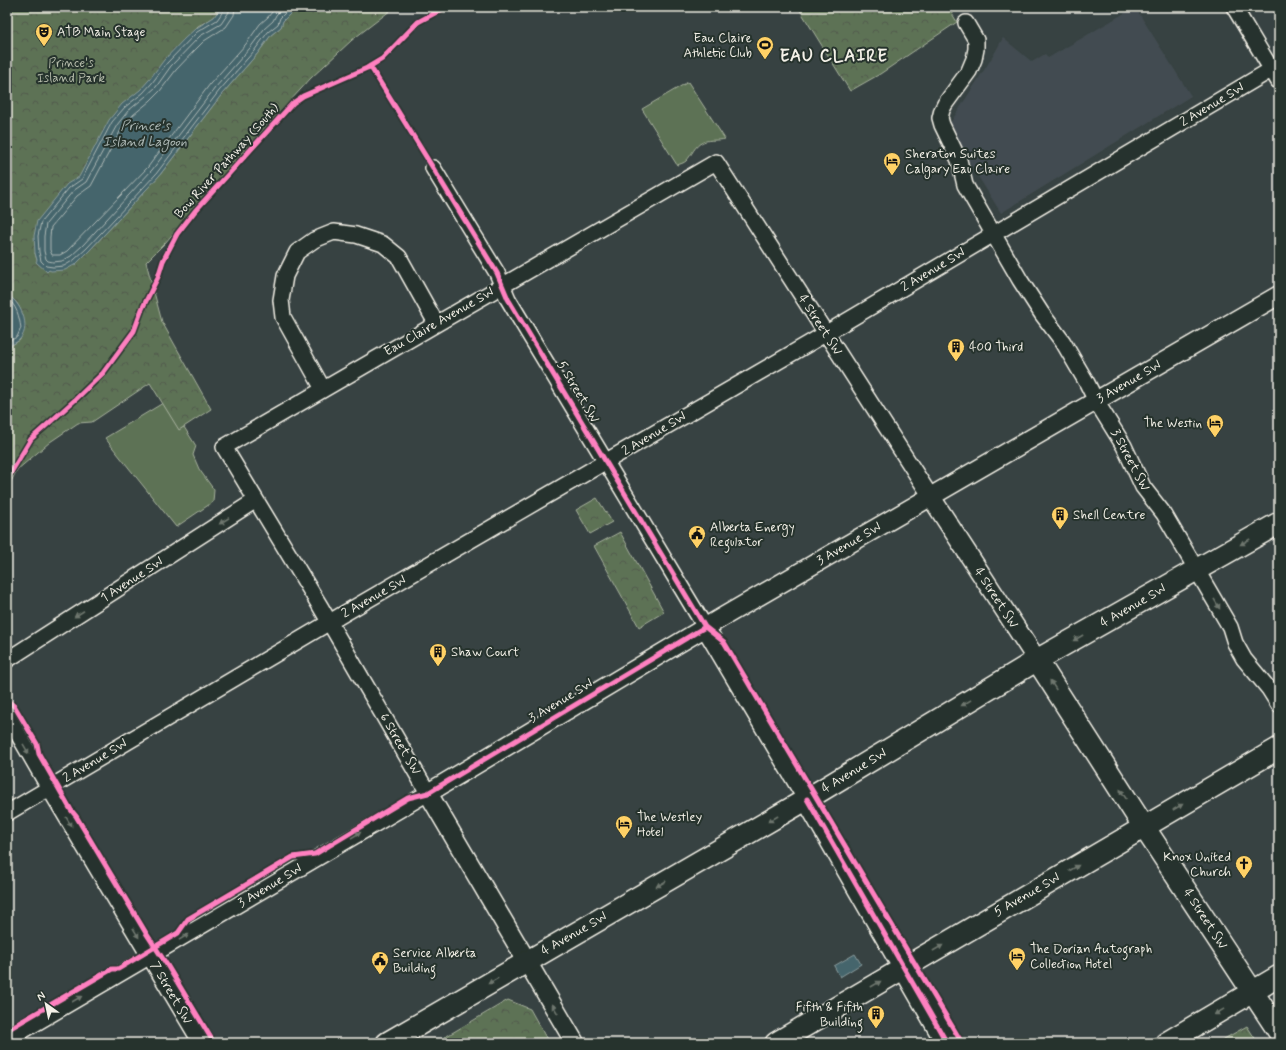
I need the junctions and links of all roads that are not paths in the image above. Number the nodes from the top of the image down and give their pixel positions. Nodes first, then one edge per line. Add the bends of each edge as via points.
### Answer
1 (1234, 7) edge
2 (966, 22) dead end
3 (1277, 72) edge
4 (716, 162) joint
5 (433, 168) dead end
6 (994, 234) junction
7 (502, 285) junction
8 (1279, 295) edge
9 (436, 323) junction
10 (826, 334) junction
11 (323, 389) junction
12 (1096, 401) junction
13 (224, 447) joint
14 (607, 462) junction
15 (930, 497) junction
16 (256, 500) junction
17 (1279, 523) edge
18 (1197, 570) junction
19 (329, 623) junction
20 (705, 627) junction
21 (7, 660) edge
22 (1037, 660) junction
23 (1279, 705) edge
24 (7, 715) edge
25 (1279, 748) edge
26 (49, 788) junction
27 (428, 793) junction
28 (807, 799) junction
29 (7, 813) edge
30 (1144, 827) junction
31 (150, 956) junction
32 (527, 962) junction
33 (904, 968) junction
34 (1279, 976) edge
35 (1253, 992) junction
36 (1279, 1032) edge
37 (7, 1040) edge
38 (201, 1043) edge
39 (388, 1043) edge
40 (575, 1043) edge
41 (776, 1043) edge
42 (947, 1043) edge
43 (1166, 1043) edge

1 - 3 street
2 - 6 street, 3 Street SW via 976,40 974,59 969,71 951,93 940,118 959,160 968,192
3 - 6 street, 2 Avenue SW
4 - 7 street, Eau Claire Avenue SW
4 - 10 street, 4 Street SW
5 - 7 street, 5 Street SW via 497,272
6 - 10 street, 2 Avenue SW
6 - 12 street, 3 Street SW via 1038,309 1063,342
7 - 9 street, Eau Claire Avenue SW
7 - 14 street, 5 Street SW
8 - 12 street, 3 Avenue SW
9 - 11 street, Eau Claire Avenue SW
9 - 11 street via 399,257 383,244 356,235 334,232 314,240 297,252 285,276 280,300 283,317
10 - 14 street, 2 Avenue SW
10 - 15 street, 4 Street SW
11 - 13 street, Eau Claire Avenue SW
12 - 15 street, 3 Avenue SW
12 - 18 street, 3 Street SW via 1124,446 1143,487 1164,514
13 - 16 street, 6 Street SW
14 - 19 street, 2 Avenue SW
14 - 20 street, 5 Street SW
15 - 20 street, 3 Avenue SW
15 - 22 street, 4 Street SW
16 - 19 street, 6 Street SW
16 -> 21 street, 1 Avenue SW
17 -> 18 main road, 4 Avenue SW
18 -> 22 main road, 4 Avenue SW
18 -> 23 street, 3 Street SW via 1230,627 1244,659 1270,689
19 - 26 street, 2 Avenue SW
19 - 27 street, 6 Street SW
20 - 27 street, 3 Avenue SW
20 - 28 street, 5 Street SW
22 -> 28 main road, 4 Avenue SW
30 -> 22 main road, 4 Street SW
24 -> 26 street, 7 Street SW
30 -> 25 main road, 5 Avenue SW
26 - 29 street, 2 Avenue SW
26 -> 31 street, 7 Street SW
31 -> 27 street, 3 Avenue SW
27 - 32 street, 6 Street SW
28 -> 32 main road, 4 Avenue SW
28 - 33 main road, 5 Street SW
33 -> 30 main road, 5 Avenue SW
30 - 35 main road, 4 Street SW
37 -> 31 street, 3 Avenue SW
31 - 38 street, 7 Street SW
32 -> 39 main road, 4 Avenue SW
40 -> 32 street, 6 Street SW
41 -> 33 main road, 5 Avenue SW
33 - 42 main road, 5 Street SW
34 - 35 main road
35 - 36 main road, 4 Street SW
35 -> 43 main road

